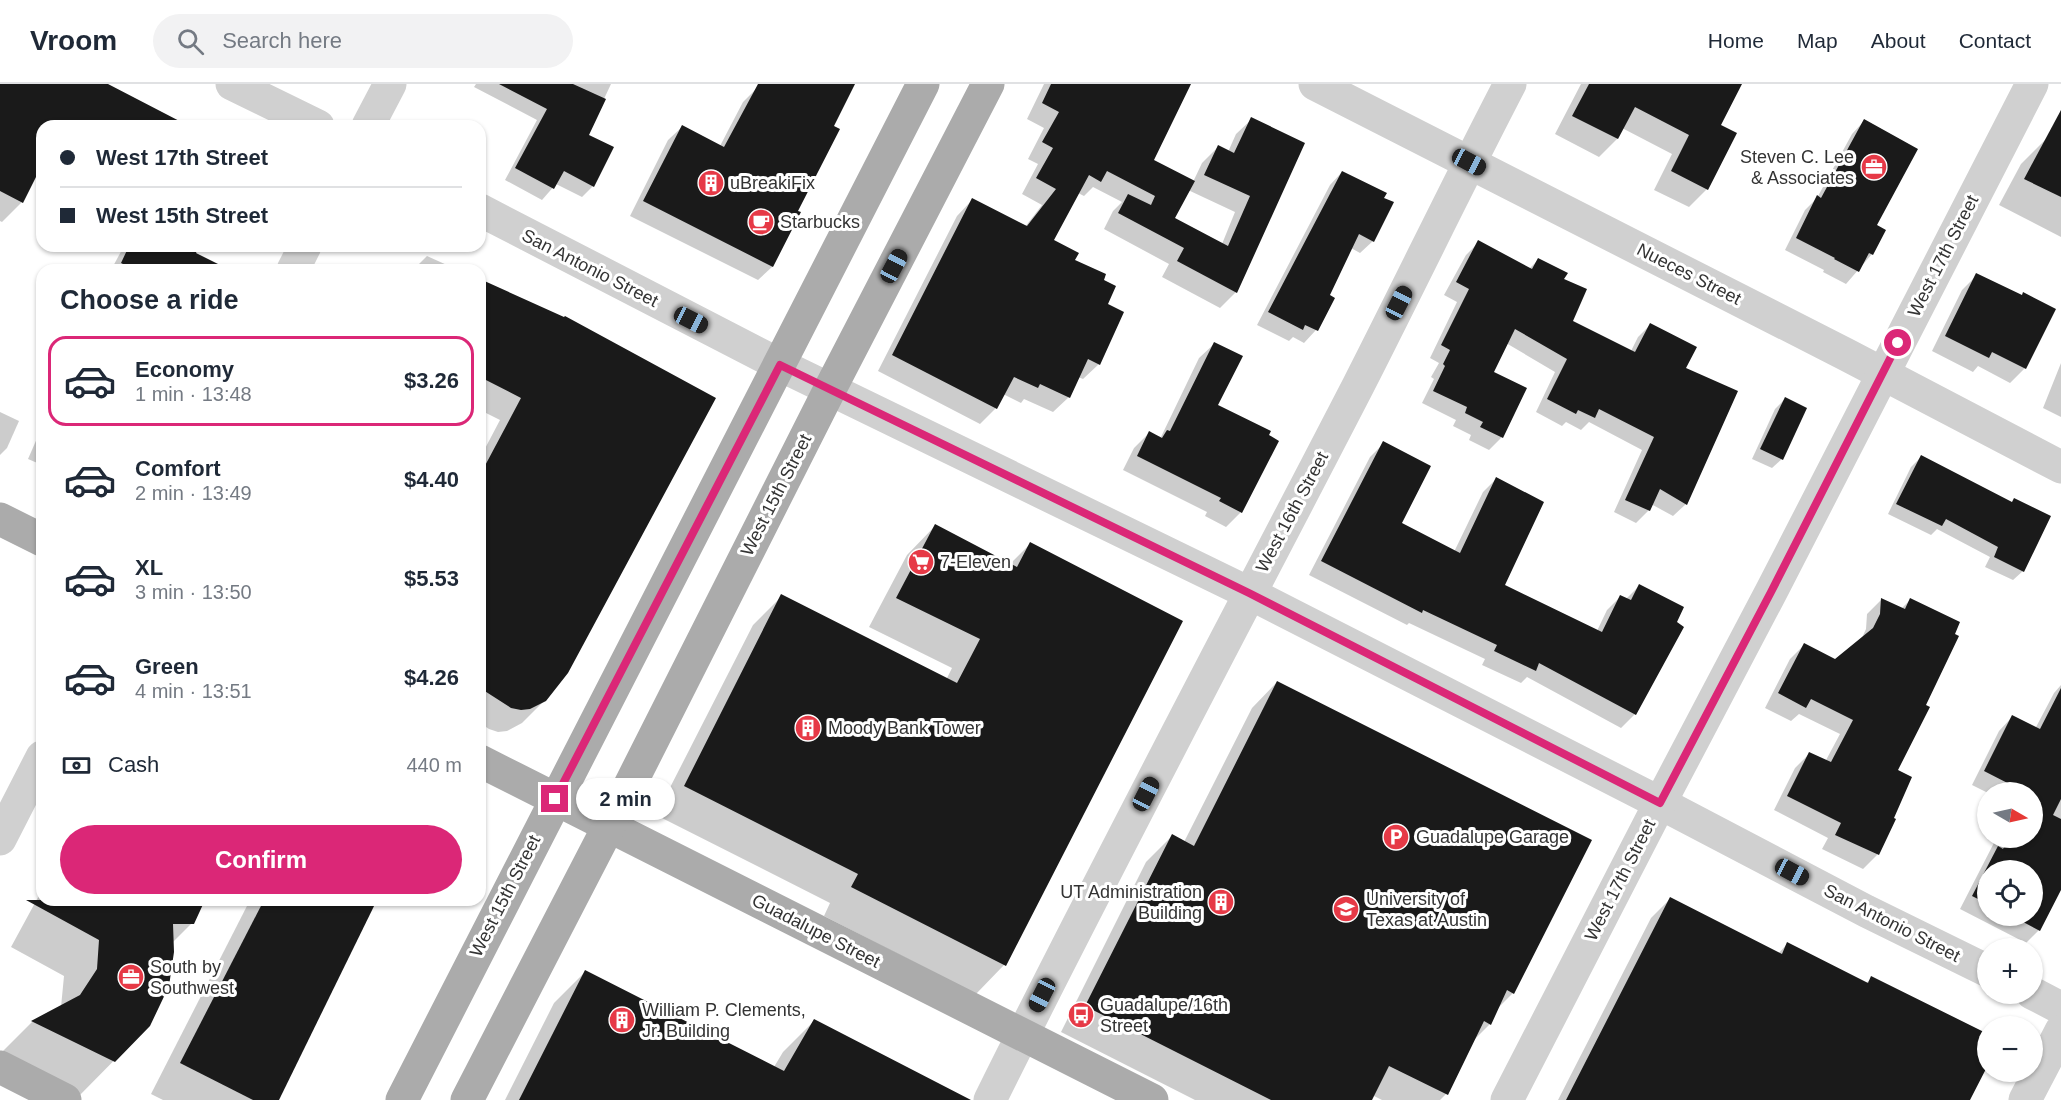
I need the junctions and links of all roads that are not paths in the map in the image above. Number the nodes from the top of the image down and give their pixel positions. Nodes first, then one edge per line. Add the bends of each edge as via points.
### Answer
1 (232, 84) edge
2 (390, 84) edge
3 (923, 84) edge
4 (988, 84) edge
5 (1315, 84) edge
6 (1510, 84) edge
7 (2032, 84) edge
8 (306, 120) edge
9 (371, 120) edge
10 (1469, 162) junction
11 (486, 213) edge
12 (780, 365) junction
13 (1883, 373) junction
14 (830, 389) junction
15 (2061, 467) edge
16 (0, 519) edge
17 (36, 537) edge
18 (1249, 593) junction
19 (486, 764) edge
20 (36, 769) edge
21 (555, 799) junction
22 (1660, 803) junction
23 (609, 826) junction
24 (0, 839) edge
25 (1977, 966) edge
26 (2043, 999) edge
27 (2061, 1008) edge
28 (2061, 1031) edge
29 (1023, 1034) junction
30 (0, 1067) edge
31 (65, 1100) edge
32 (402, 1100) edge
33 (467, 1100) edge
34 (990, 1100) edge
35 (1152, 1100) edge
36 (1507, 1100) edge
37 (2025, 1100) edge

1 - 8 street
2 - 9 street
3 - 12 main road, West 15th Street
4 - 14 main road, West 15th Street
5 - 10 street, Nueces Street
6 - 10 street, West 16th Street
7 - 13 street, West 17th Street
10 - 13 street, Nueces Street
10 - 18 street, West 16th Street
11 - 12 street, San Antonio Street
12 - 14 street, San Antonio Street
12 - 21 main road, West 15th Street
13 - 15 street, Nueces Street
13 - 22 street, West 17th Street
14 - 18 street, San Antonio Street
14 - 23 main road, West 15th Street
16 - 17 main road
18 - 22 street, San Antonio Street
18 - 29 street, West 16th Street
19 - 21 main road, Guadalupe Street
20 - 24 street
21 - 23 main road, Guadalupe Street
21 - 32 main road, West 15th Street
22 - 25 street, San Antonio Street
22 - 36 street, West 17th Street
23 - 29 main road, Guadalupe Street
23 - 33 main road, West 15th Street
26 - 27 street
28 - 37 street
29 - 34 street, West 16th Street
29 - 35 main road, Guadalupe Street
30 - 31 main road

